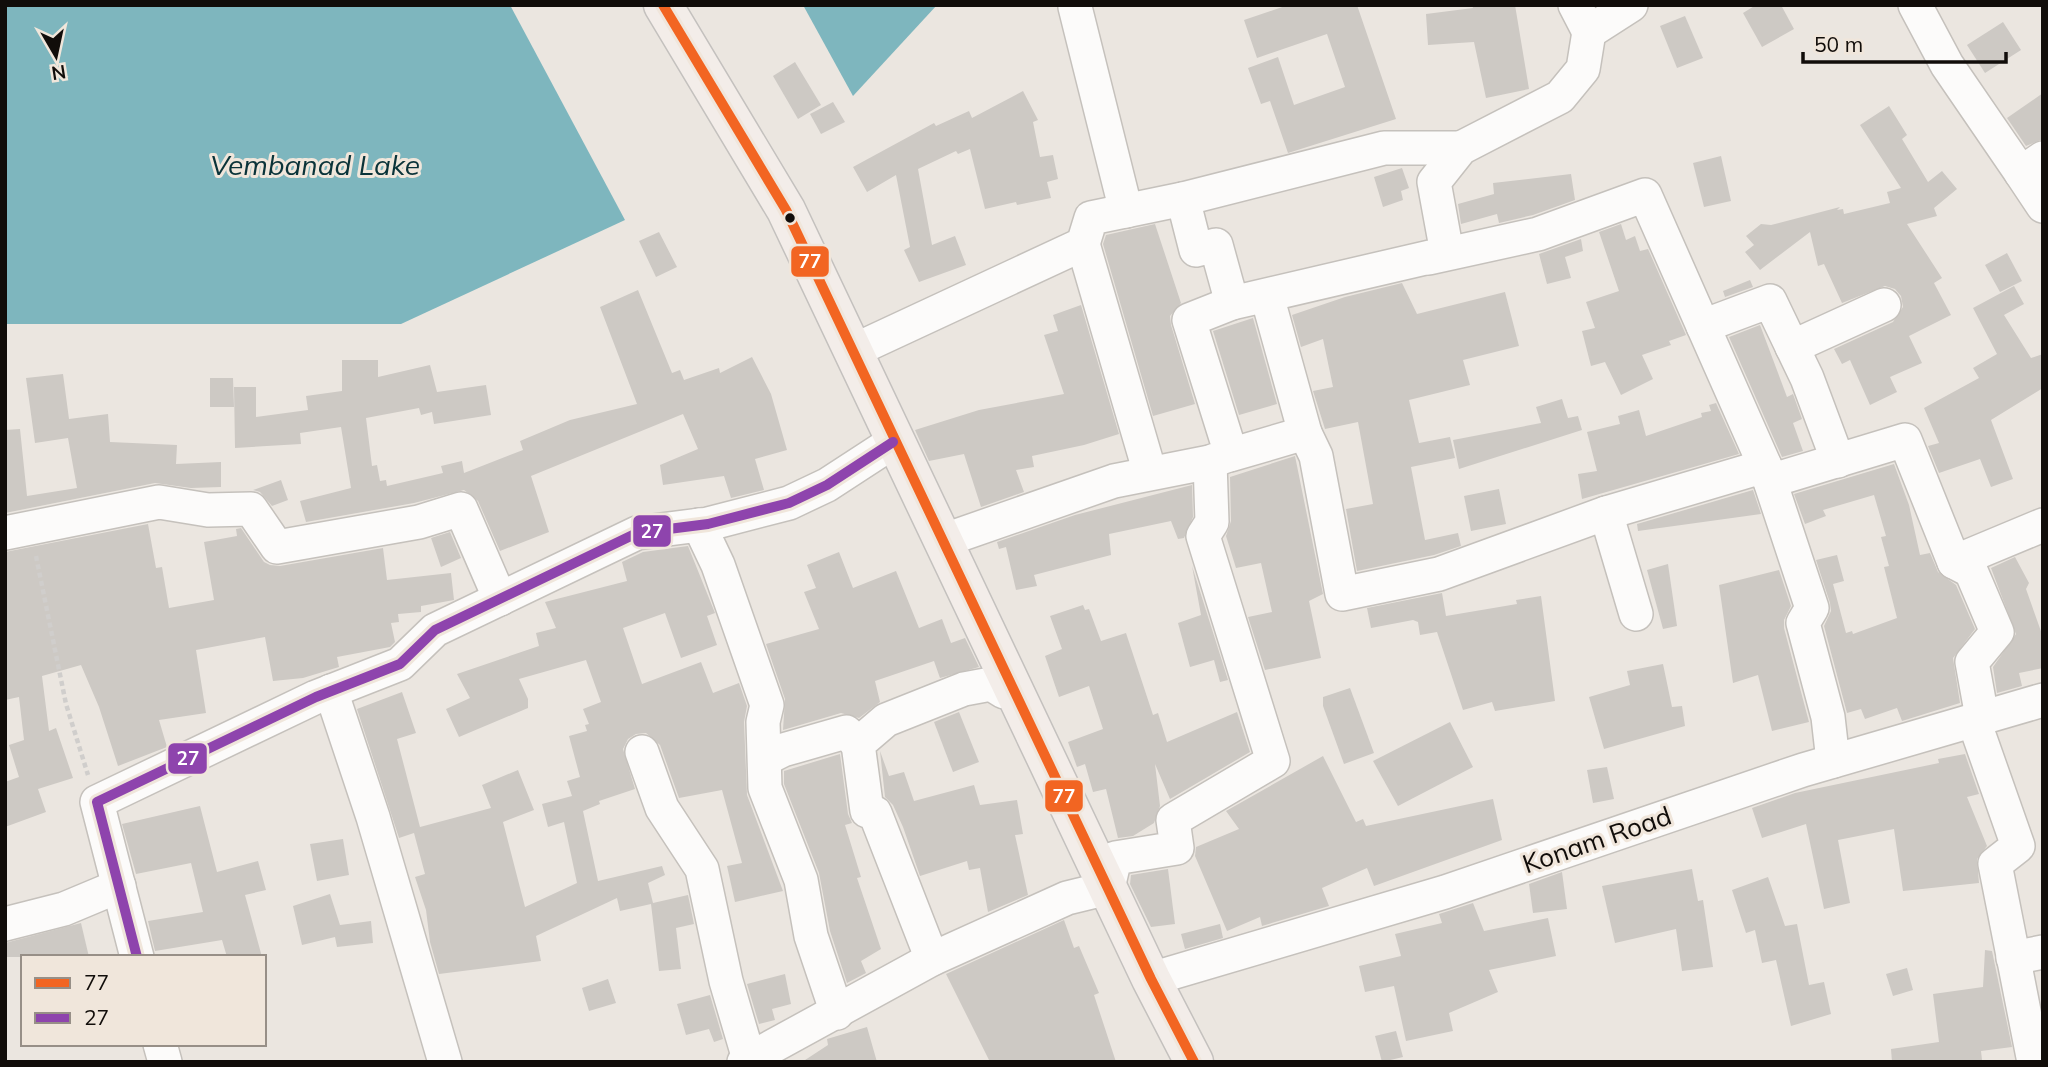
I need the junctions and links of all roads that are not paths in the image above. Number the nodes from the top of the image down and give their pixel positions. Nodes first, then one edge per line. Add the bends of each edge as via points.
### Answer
1 (663, 5) edge
2 (1631, 5) edge
3 (1915, 5) edge
4 (1075, 7) dead end
5 (1582, 18) edge
6 (1461, 148) junction
7 (2032, 166) edge
8 (1183, 199) junction
9 (2043, 206) edge
10 (1126, 211) junction
11 (1083, 244) junction
12 (1429, 258) junction
13 (1266, 296) junction
14 (1232, 303) junction
15 (1884, 305) dead end
16 (1703, 326) junction
17 (1792, 346) junction
18 (853, 351) junction
19 (1305, 433) junction
20 (893, 442) junction
21 (1220, 458) junction
22 (1838, 461) junction
23 (1150, 473) junction
24 (1767, 473) junction
25 (1606, 513) junction
26 (699, 525) junction
27 (2043, 525) edge
28 (18, 530) edge
29 (942, 541) junction
30 (1954, 562) junction
31 (500, 598) junction
32 (1636, 614) dead end
33 (331, 691) junction
34 (1013, 691) junction
35 (2043, 700) edge
36 (1978, 719) junction
37 (858, 744) junction
38 (642, 752) dead end
39 (765, 759) junction
40 (1833, 761) junction
41 (118, 886) junction
42 (1108, 888) junction
43 (5, 924) edge
44 (136, 955) edge
45 (2028, 955) edge
46 (932, 959) junction
47 (1151, 979) junction
48 (837, 1013) junction
49 (747, 1060) edge
50 (1193, 1061) edge
51 (445, 1062) edge
52 (2034, 1062) edge

1 - 18 main road via 786,210
2 - 5 street
3 - 7 street via 1947,65
4 - 10 street
5 - 6 street via 1583,69 1560,97
6 - 8 street via 1384,148
6 - 12 street via 1434,182 1447,253
7 - 9 street
8 - 10 street
8 - 14 street via 1196,250 1216,245
10 - 11 street via 1091,218
11 - 18 street
11 - 23 street
12 - 13 street
12 - 16 street via 1538,233 1644,195
13 - 14 street
13 - 19 street
14 - 21 street via 1189,320
15 - 17 street
16 - 17 street via 1770,301
16 - 24 street
17 - 22 street
18 - 20 main road
19 - 21 street
19 - 25 street via 1316,456 1342,594 1439,574
20 - 26 street via 827,485 789,503
20 - 29 main road
21 - 23 street
21 - 42 street via 1212,522 1203,536 1273,761 1173,820 1177,848 1115,858
22 - 24 street
22 - 30 street via 1905,440
23 - 29 street via 1114,481
24 - 25 street
24 - 40 street via 1812,608 1803,623 1828,717
25 - 32 street
26 - 31 street via 637,533
26 - 39 street via 718,565 767,705
27 - 30 street
28 - 31 street via 159,502 208,510 251,509 276,547 419,522 461,509
29 - 34 main road
30 - 36 street via 1971,571 1997,632 1972,662
31 - 33 street via 435,630 400,664
33 - 41 street via 97,803
33 - 51 street
34 - 37 street via 1004,692 991,684 964,689 886,720
34 - 42 main road
35 - 36 street, Konam Road
36 - 40 street, Konam Road
36 - 45 street via 2018,846 1995,864
37 - 39 street via 846,732
37 - 46 street via 867,810 875,813
38 - 49 street via 662,808 702,869
39 - 48 street via 765,788 802,880 811,936
40 - 47 street, Konam Road via 1445,892
41 - 43 street via 64,908
41 - 44 street
42 - 46 street via 1066,898
42 - 47 main road
45 - 52 street
46 - 48 street
47 - 50 main road
48 - 49 street

